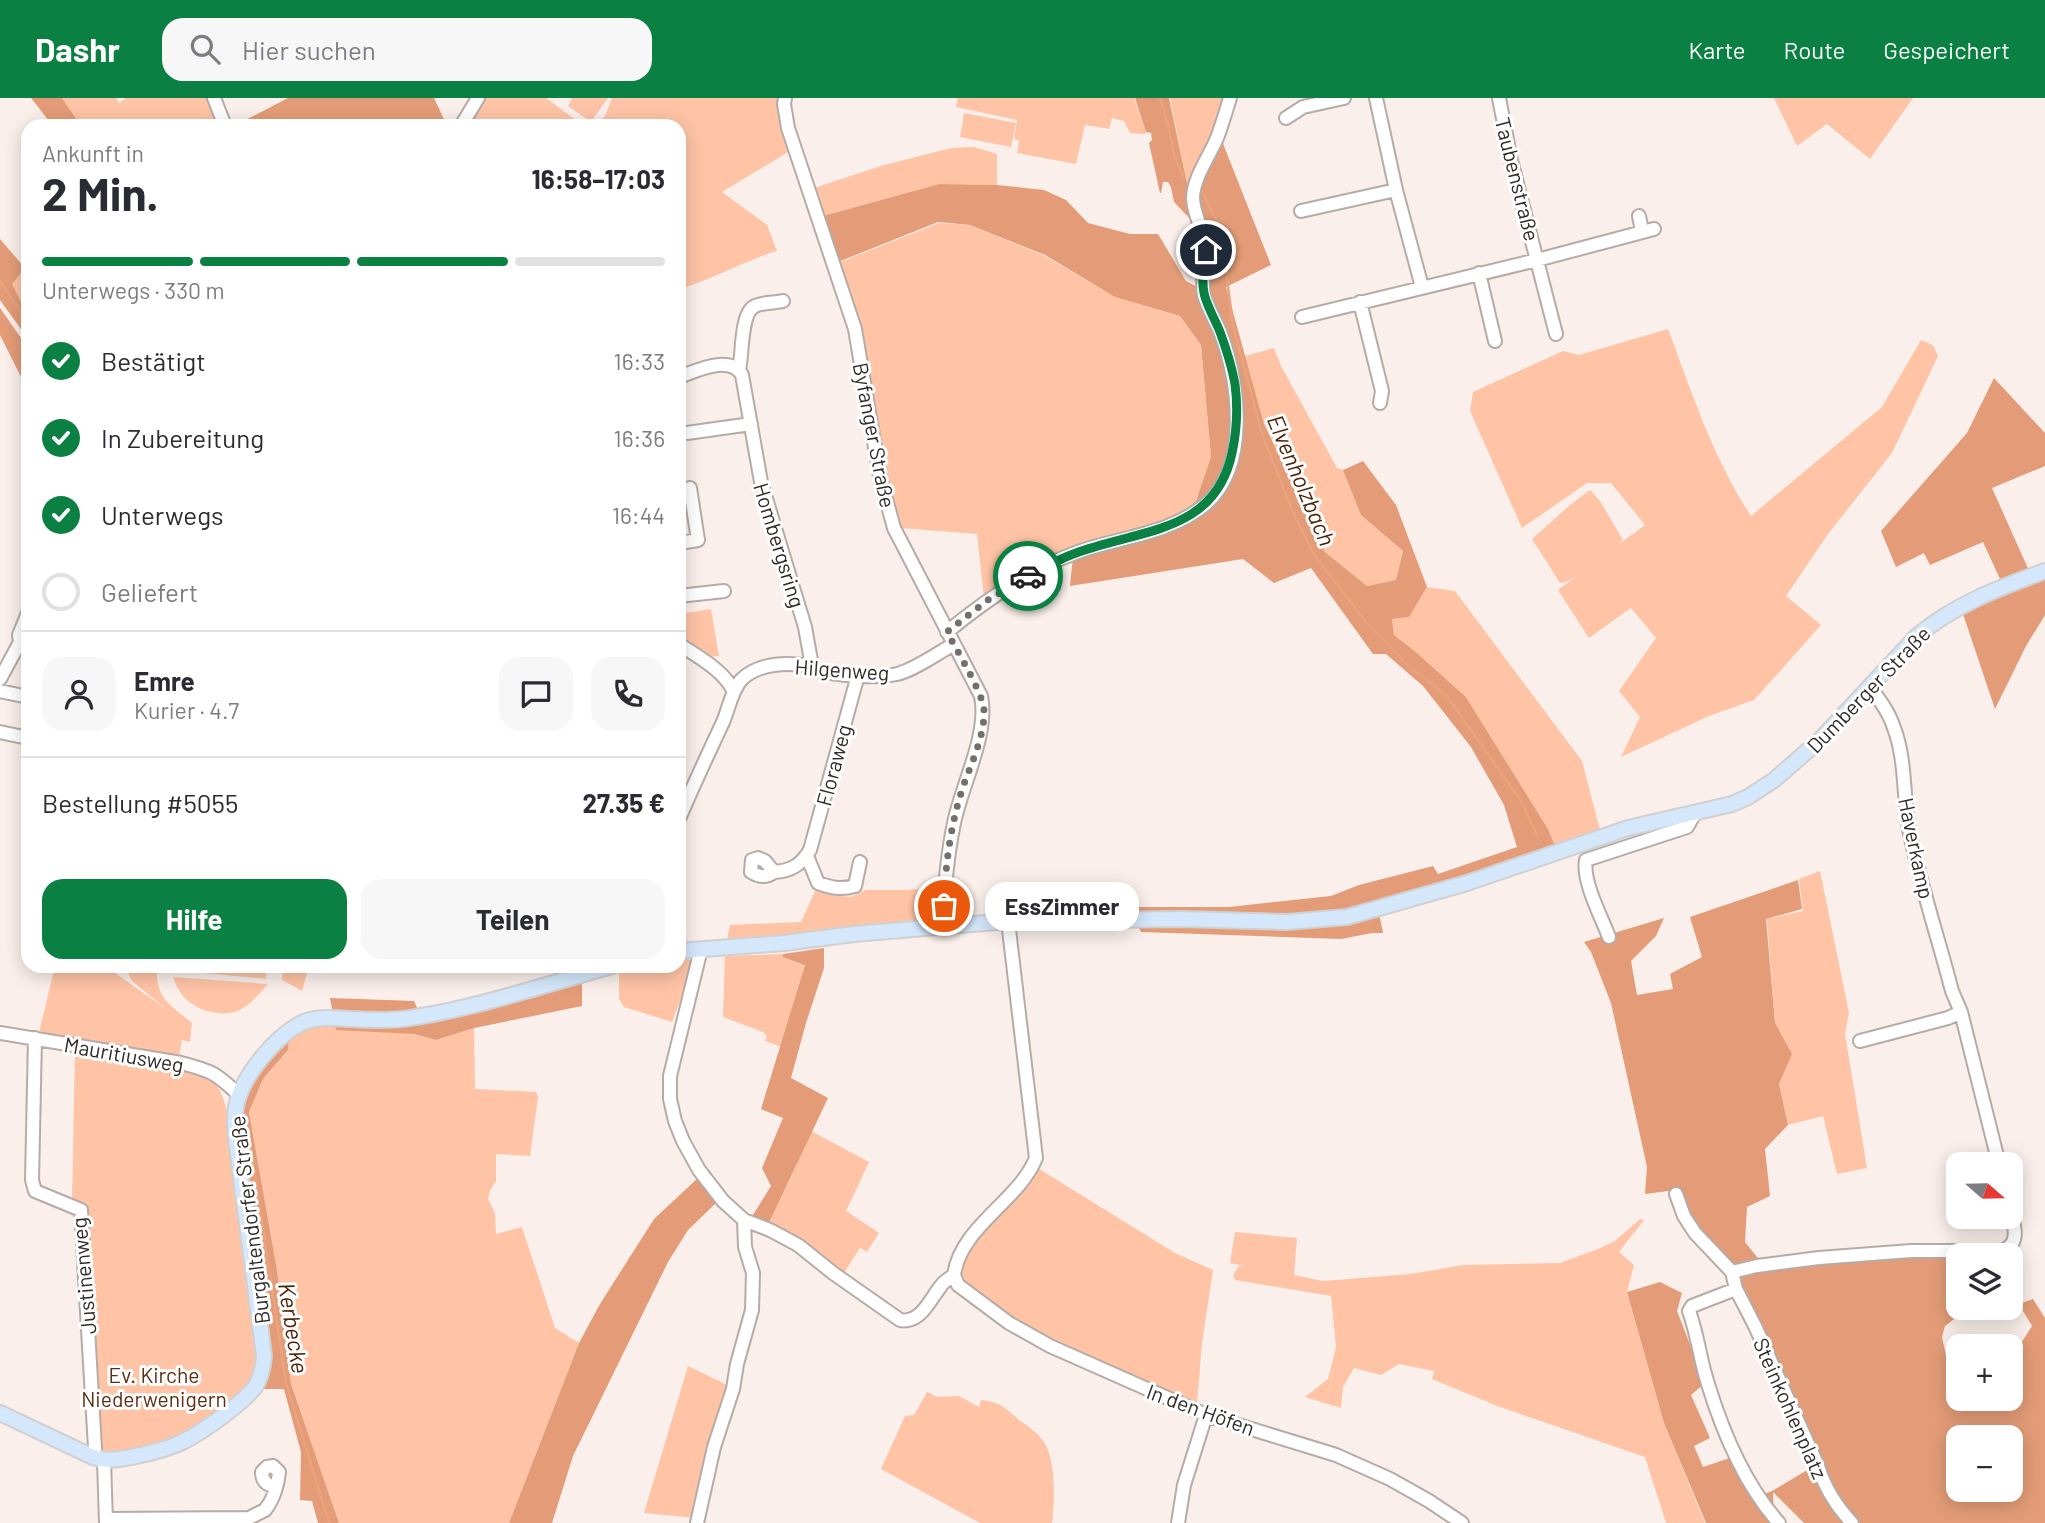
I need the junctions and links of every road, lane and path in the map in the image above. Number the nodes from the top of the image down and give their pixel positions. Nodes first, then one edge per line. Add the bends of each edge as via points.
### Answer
1 (214, 98) edge
2 (478, 98) edge
3 (785, 98) edge
4 (1230, 98) edge
5 (1344, 98) edge
6 (1376, 98) edge
7 (1499, 98) edge
8 (1286, 118) dead end
9 (222, 119) edge
10 (465, 119) edge
11 (1396, 190) junction
12 (1301, 211) dead end
13 (1639, 216) dead end
14 (1537, 260) junction
15 (1479, 273) junction
16 (1422, 287) junction
17 (783, 301) dead end
18 (1360, 302) junction
19 (1302, 317) dead end
20 (1556, 334) dead end
21 (1496, 341) dead end
22 (739, 370) junction
23 (686, 375) edge
24 (1380, 403) dead end
25 (751, 424) junction
26 (687, 433) dead end
27 (690, 488) dead end
28 (686, 542) edge
29 (2045, 571) edge
30 (724, 590) dead end
31 (686, 595) edge
32 (21, 630) edge
33 (947, 632) junction
34 (954, 644) junction
35 (686, 649) edge
36 (812, 666) junction
37 (858, 675) junction
38 (0, 679) edge
39 (1869, 686) junction
40 (0, 691) edge
41 (734, 692) junction
42 (21, 695) edge
43 (0, 732) edge
44 (21, 736) edge
45 (686, 803) edge
46 (1695, 813) junction
47 (807, 856) junction
48 (860, 862) dead end
49 (774, 872) dead end
50 (1008, 921) junction
51 (943, 926) junction
52 (1609, 937) dead end
53 (701, 949) junction
54 (686, 950) edge
55 (588, 973) edge
56 (1961, 1012) junction
57 (0, 1033) edge
58 (35, 1038) junction
59 (1860, 1041) dead end
60 (239, 1095) junction
61 (1996, 1152) edge
62 (1676, 1194) dead end
63 (744, 1220) junction
64 (2014, 1229) edge
65 (1732, 1272) junction
66 (954, 1275) junction
67 (1736, 1289) junction
68 (0, 1413) edge
69 (1206, 1415) junction
70 (99, 1459) junction
71 (276, 1488) dead end
72 (106, 1521) edge
73 (697, 1523) edge
74 (1178, 1523) edge
75 (1462, 1523) edge
76 (1779, 1523) edge
77 (1852, 1523) edge

1 - 9 street
2 - 10 street
3 - 33 street, Byfanger Straße via 788,128 855,329 880,477 894,528
4 - 33 street via 1194,197 1206,250 1204,293 1235,383 1235,443 1218,492 1180,520 1063,558 988,600
5 - 8 street via 1303,107
6 - 11 street
7 - 14 street, Taubenstraße
11 - 12 street
11 - 16 street
13 - 14 street, Taubenstraße via 1648,230
14 - 15 street
14 - 20 street, Taubenstraße
15 - 16 street
15 - 21 street
16 - 18 street
17 - 22 street, Hombergsring via 750,311
18 - 19 street
18 - 24 street via 1382,391
22 - 23 street via 723,365
22 - 25 street, Hombergsring
25 - 26 street
25 - 36 street, Hombergsring via 761,482 805,627
27 - 28 street via 698,540
29 - 39 main road, Dumberger Straße via 1976,598 1934,621
30 - 31 street
32 - 38 street via 20,642
33 - 34 street, Byfanger Straße
34 - 37 street, Hilgenweg via 900,673
34 - 51 street, Byfanger Straße via 984,709 954,823
35 - 41 street via 720,673
36 - 37 street, Hilgenweg
36 - 41 street, Hilgenweg via 759,668 740,680
37 - 47 street, Floraweg
39 - 46 main road, Dumberger Straße via 1820,740 1774,780 1732,804
39 - 56 street, Haverkamp via 1895,728 1909,827
40 - 42 street
41 - 45 street
43 - 44 street
46 - 50 main road, Dumberger Straße via 1628,828 1347,917 1287,922
46 - 52 street, Dumberger Straße via 1687,827 1586,860 1588,883
47 - 48 street via 818,883 832,888 855,886
47 - 49 street via 787,871
50 - 51 main road
50 - 66 street via 1036,1158 1025,1178 972,1236
51 - 53 main road
53 - 54 main road
53 - 63 street via 670,1076 670,1099 683,1142 699,1170
55 - 60 main road, Burgaltendorfer Straße via 414,1017 307,1021 274,1046
56 - 59 street
56 - 61 street, Haverkamp
57 - 58 street, Mauritiusweg
58 - 60 street, Mauritiusweg via 202,1069 219,1076
58 - 70 street, Justinenweg via 32,1180 35,1191 81,1210
60 - 70 main road, Burgaltendorfer Straße via 235,1127 261,1322 261,1375 243,1400 175,1447 119,1460
62 - 65 street via 1695,1233
63 - 66 street via 798,1245 901,1320 915,1319
63 - 73 street via 745,1247 753,1273 752,1310
64 - 65 street via 2015,1240 2002,1251 1819,1258
65 - 67 street, Steinkohlenplatz
66 - 69 street, In den Höfen via 958,1285 1029,1336
67 - 76 street via 1689,1311 1708,1385 1736,1457 1763,1506
67 - 77 street, Steinkohlenplatz via 1829,1494
68 - 70 main road
69 - 74 street via 1184,1485
69 - 75 street, In den Höfen via 1336,1455 1390,1479
70 - 72 street
71 - 72 street via 270,1505 249,1518

